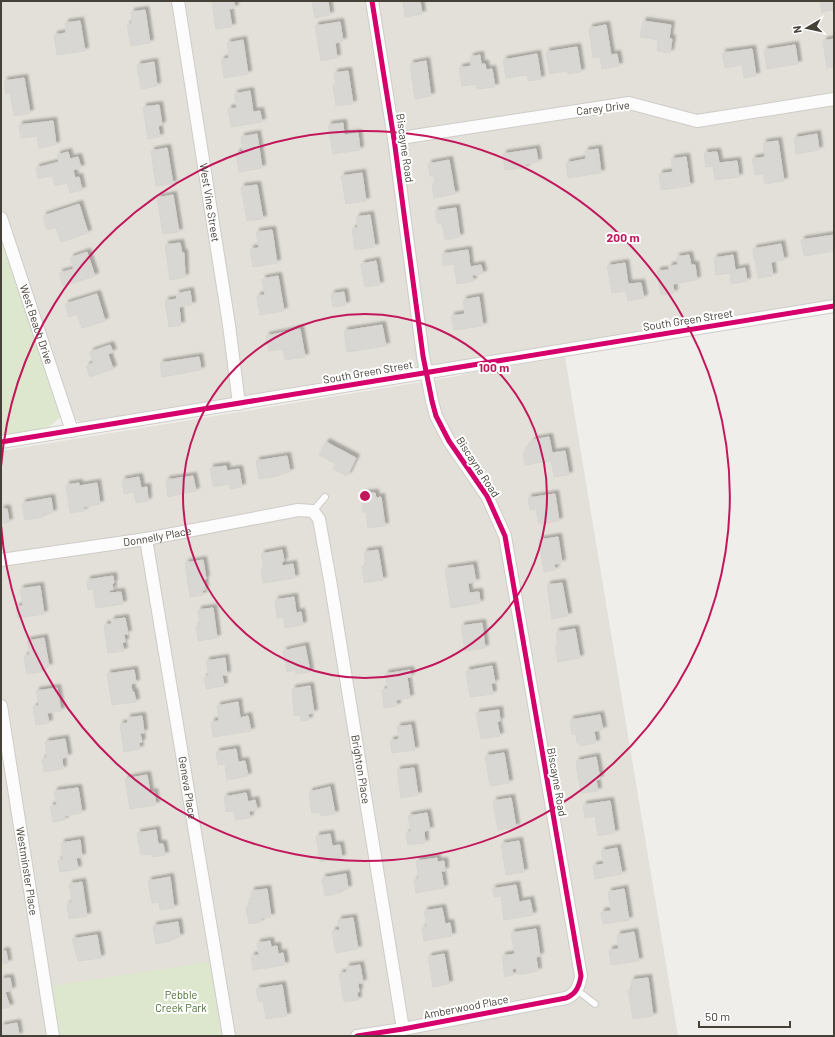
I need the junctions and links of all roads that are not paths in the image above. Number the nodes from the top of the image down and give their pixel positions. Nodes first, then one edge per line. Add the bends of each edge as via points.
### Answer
1 (178, 1) edge
2 (372, 1) edge
3 (834, 99) edge
4 (394, 138) junction
5 (1, 218) edge
6 (834, 306) edge
7 (426, 372) junction
8 (239, 404) junction
9 (72, 431) junction
10 (1, 442) edge
11 (325, 497) dead end
12 (313, 511) junction
13 (146, 539) junction
14 (1, 560) edge
15 (1, 706) edge
16 (577, 990) junction
17 (595, 1004) dead end
18 (403, 1029) junction
19 (53, 1036) edge
20 (229, 1036) edge
21 (357, 1036) edge

1 - 8 street, West Vine Street
2 - 4 street, Biscayne Road
3 - 4 street, Carey Drive via 696,121 629,103
4 - 7 street, Biscayne Road
5 - 9 street, West Beach Drive
6 - 7 street, South Green Street
7 - 8 street, South Green Street
7 - 16 street, Biscayne Road via 436,416 449,441 487,496 505,536 580,976
8 - 9 street, South Green Street
9 - 10 street, South Green Street
11 - 12 lane
12 - 13 street, Donnelly Place via 298,510
12 - 18 street, Brighton Place via 319,519 330,580
13 - 14 street, Donnelly Place
13 - 20 street, Geneva Place
15 - 19 street, Westminster Place
16 - 17 lane
16 - 18 street, Amberwood Place via 566,998
18 - 21 street, Amberwood Place

